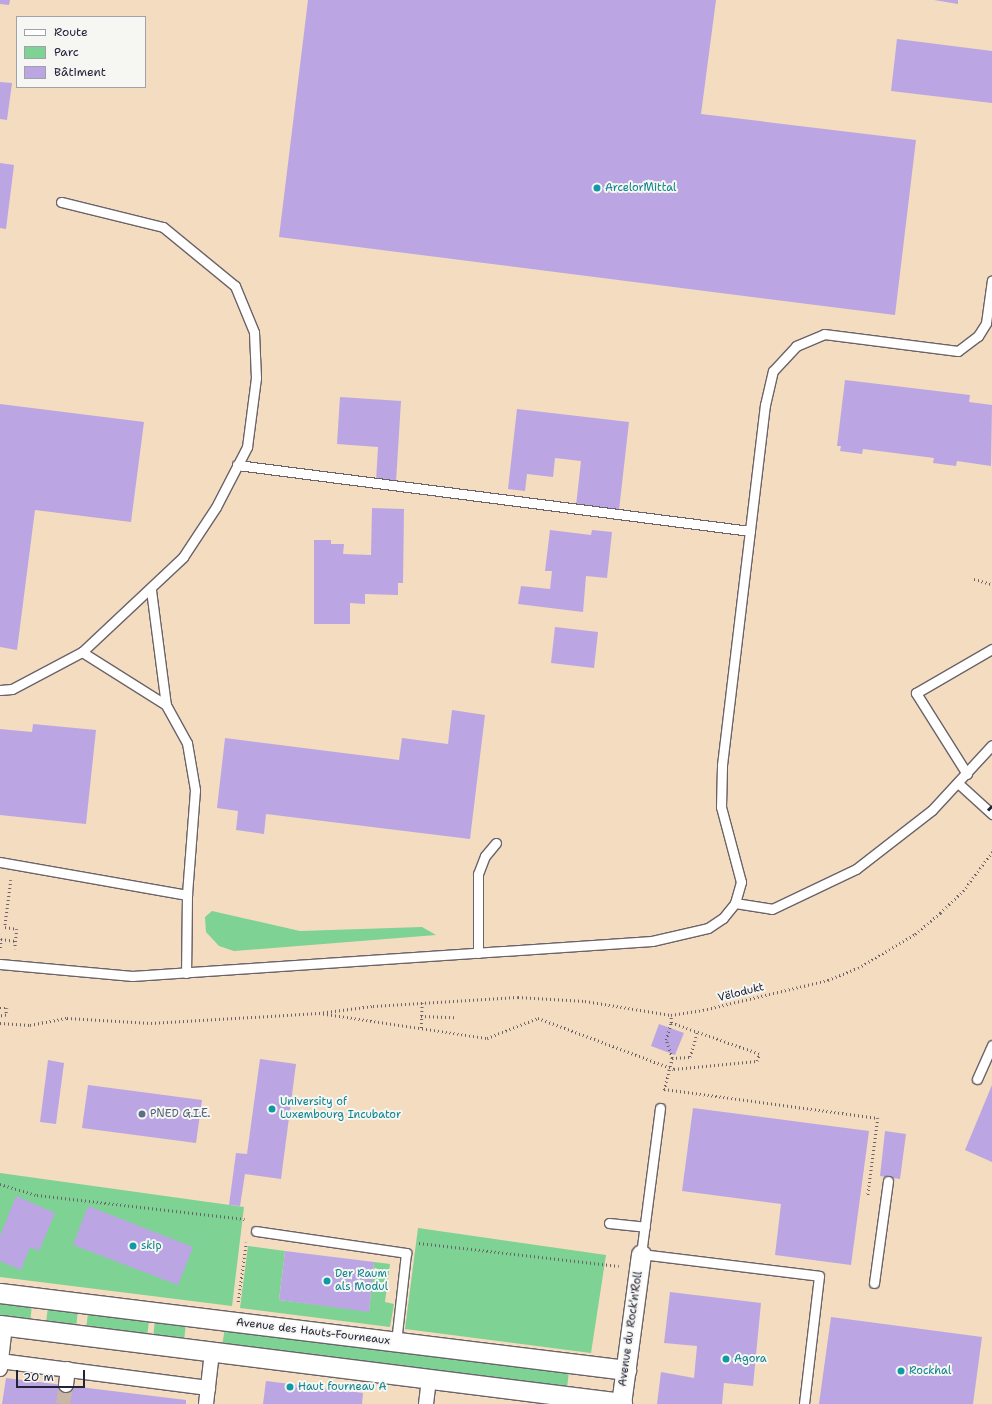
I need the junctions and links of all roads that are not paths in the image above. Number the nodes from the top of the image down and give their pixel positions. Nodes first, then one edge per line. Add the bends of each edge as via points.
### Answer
1 (61, 202) dead end
2 (992, 280) edge
3 (237, 465) junction
4 (750, 531) junction
5 (151, 590) junction
6 (992, 649) edge
7 (82, 652) junction
8 (0, 690) edge
9 (166, 705) junction
10 (992, 745) edge
11 (967, 774) junction
12 (959, 784) junction
13 (992, 814) edge
14 (496, 843) dead end
15 (0, 862) edge
16 (187, 895) junction
17 (735, 903) junction
18 (478, 953) junction
19 (0, 964) edge
20 (186, 974) junction
21 (992, 1045) edge
22 (977, 1079) dead end
23 (660, 1108) dead end
24 (888, 1181) dead end
25 (609, 1222) dead end
26 (645, 1227) junction
27 (256, 1232) dead end
28 (640, 1261) junction
29 (874, 1283) dead end
30 (0, 1293) edge
31 (3, 1325) edge
32 (396, 1342) junction
33 (212, 1352) junction
34 (0, 1363) edge
35 (68, 1369) junction
36 (626, 1370) junction
37 (429, 1379) junction
38 (66, 1385) tunnel mouth
39 (208, 1388) junction
40 (622, 1403) edge
41 (206, 1404) edge
42 (426, 1404) edge
43 (804, 1404) edge

1 - 3 lane via 163,227 235,286 254,332 256,378 247,447
2 - 4 lane via 986,323 978,336 958,352 824,334 796,346 773,371 765,405
3 - 4 lane
3 - 5 lane via 216,508 183,558
4 - 17 lane via 722,772 721,807 741,882
5 - 7 lane
5 - 9 lane
6 - 11 lane via 916,693
7 - 8 lane via 12,689
7 - 9 lane
9 - 16 lane via 187,743 194,790
10 - 11 lane
11 - 12 lane
12 - 13 lane
12 - 17 lane via 932,810 856,869 772,909
14 - 18 lane via 485,856 478,874
15 - 16 lane
16 - 20 lane
17 - 18 lane via 723,918 708,928 652,941
18 - 20 lane
19 - 20 lane via 132,976
21 - 22 lane
23 - 26 lane
24 - 29 lane
25 - 26 lane
26 - 28 lane
27 - 32 lane via 406,1253
28 - 36 street, Avenue du Rock'n'Roll
28 - 43 lane via 819,1276
30 - 32 street, Avenue des Hauts-Fourneaux
31 - 33 street
31 - 34 street
32 - 36 street, Avenue des Hauts-Fourneaux
33 - 37 street
33 - 39 street
34 - 35 street
35 - 38 street
35 - 39 street
36 - 40 street, Avenue du Rock'n'Roll
37 - 40 street
37 - 42 street
39 - 41 street

